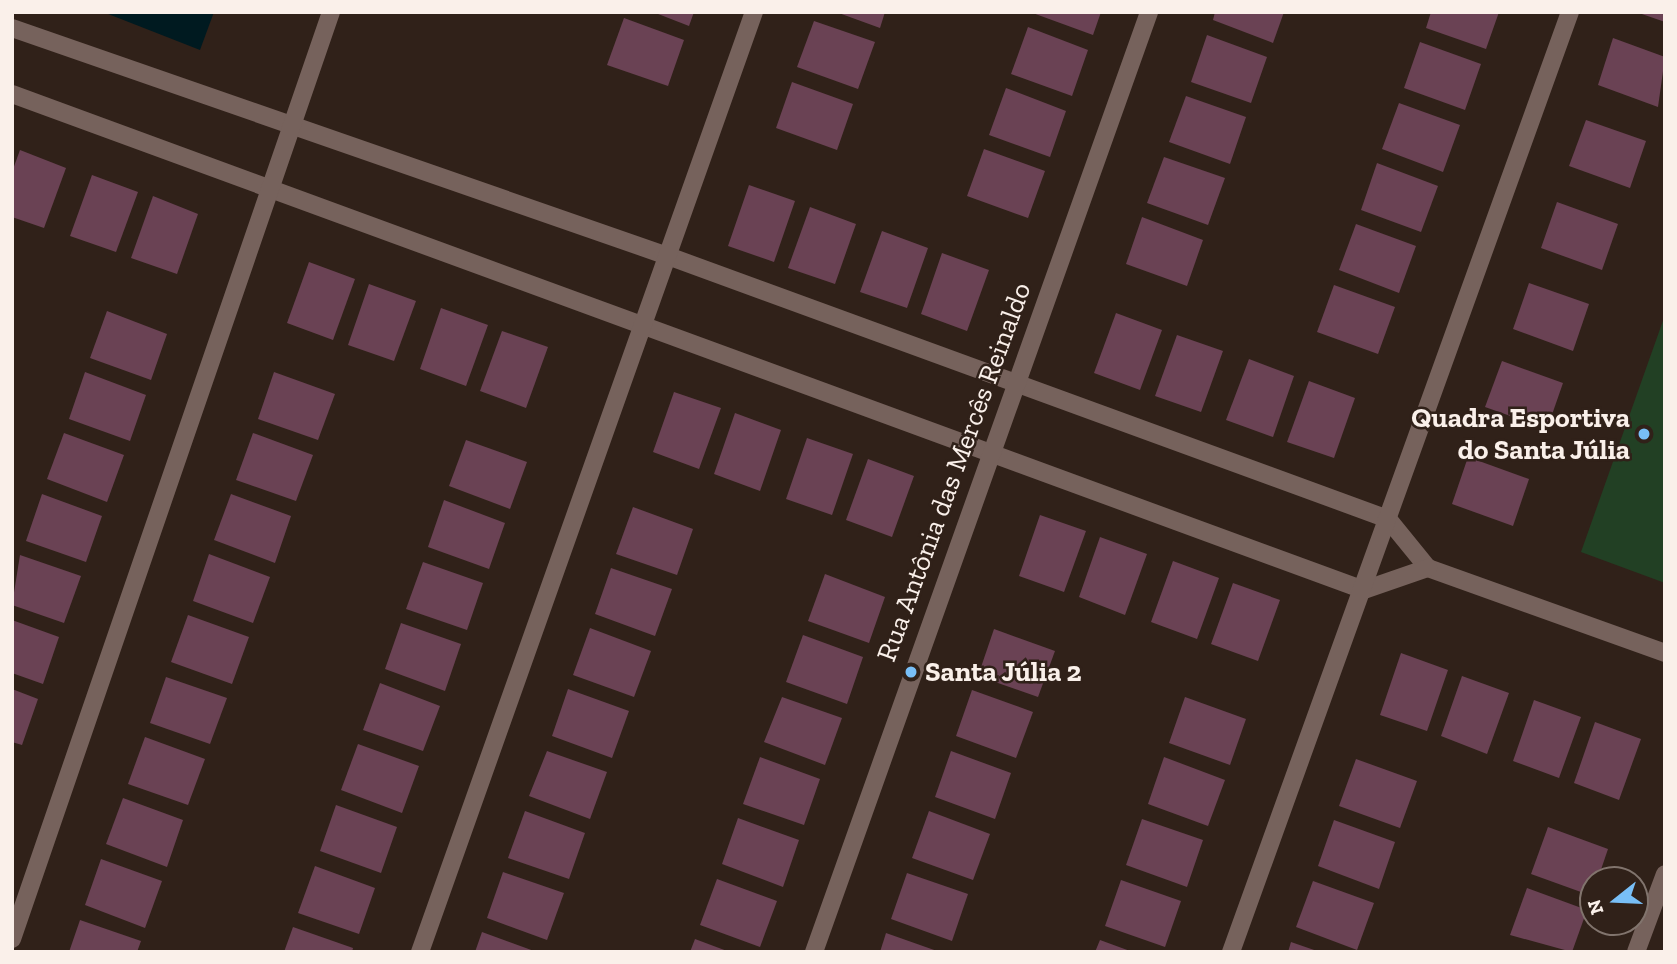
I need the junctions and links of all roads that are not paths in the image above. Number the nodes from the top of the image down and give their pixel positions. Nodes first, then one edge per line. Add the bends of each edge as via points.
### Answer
1 (331, 12) edge
2 (754, 12) edge
3 (1149, 12) edge
4 (1570, 12) edge
5 (12, 28) edge
6 (12, 94) edge
7 (292, 125) junction
8 (271, 190) junction
9 (668, 256) junction
10 (639, 327) junction
11 (1013, 382) junction
12 (988, 453) junction
13 (1388, 519) junction
14 (1428, 568) junction
15 (1364, 590) junction
16 (1665, 653) edge
17 (1665, 874) edge
18 (12, 939) edge
19 (420, 952) edge
20 (814, 952) edge
21 (1231, 952) edge
22 (1636, 952) edge

1 - 7 street
2 - 9 street
3 - 11 street, Rua Antônia das Mercês Reinaldo
4 - 13 street
5 - 7 street
6 - 8 street
7 - 8 street
7 - 9 street
8 - 10 street
8 - 18 street
9 - 10 street
9 - 11 street
10 - 12 street
10 - 19 street
11 - 12 street, Rua Antônia das Mercês Reinaldo
11 - 13 street
12 - 15 street
12 - 20 street, Rua Antônia das Mercês Reinaldo
13 - 14 street
13 - 15 street
14 - 15 street
14 - 16 street
15 - 21 street
17 - 22 street

